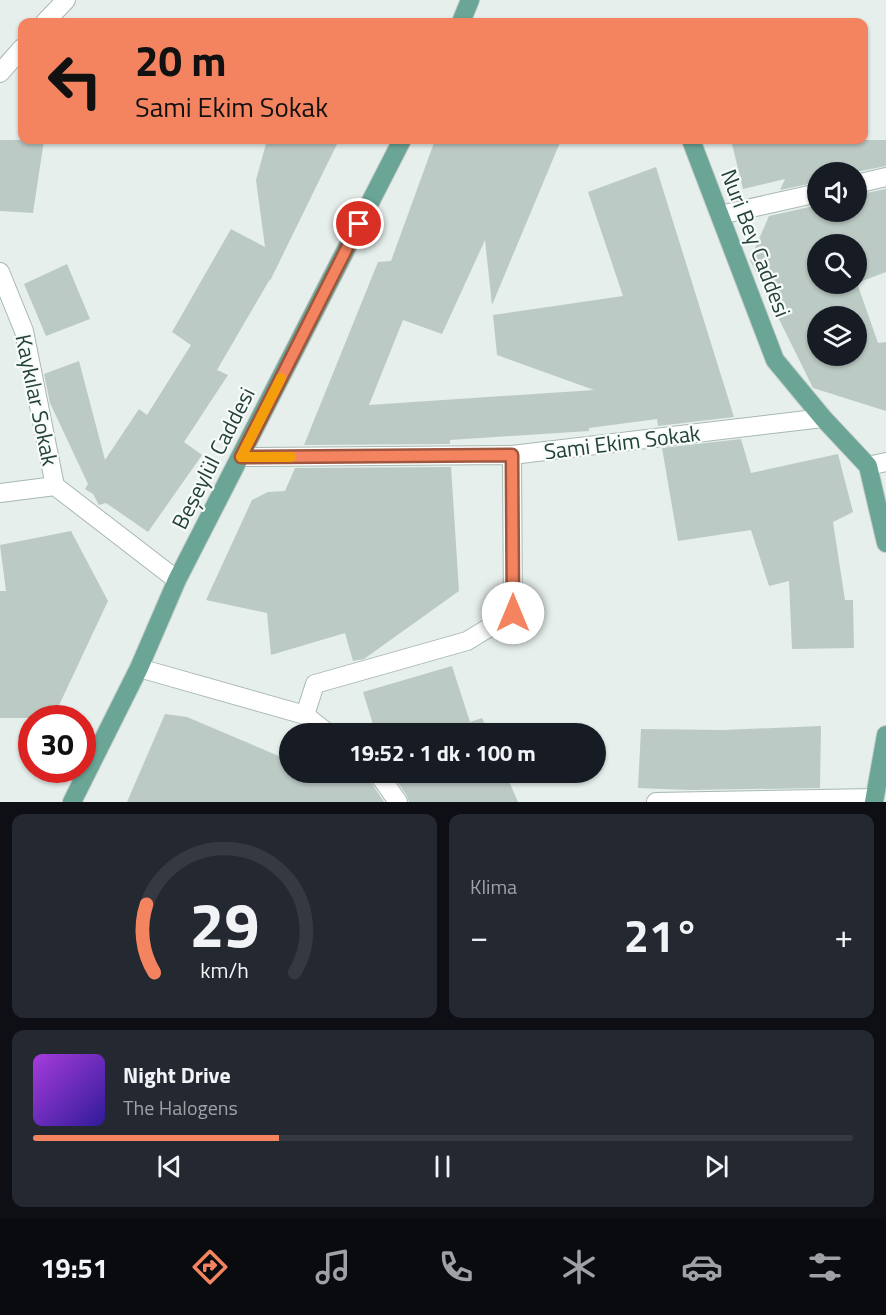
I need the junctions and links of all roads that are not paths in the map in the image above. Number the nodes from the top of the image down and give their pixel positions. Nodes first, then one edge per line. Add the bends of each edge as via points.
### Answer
1 (66, 0) edge
2 (470, 0) edge
3 (49, 18) edge
4 (467, 18) edge
5 (18, 53) edge
6 (0, 73) edge
7 (400, 144) edge
8 (693, 144) edge
9 (886, 177) edge
10 (867, 181) edge
11 (807, 195) edge
12 (720, 215) junction
13 (0, 272) edge
14 (823, 418) junction
15 (512, 455) junction
16 (241, 457) junction
17 (877, 464) edge
18 (55, 486) junction
19 (0, 493) edge
20 (886, 543) edge
21 (177, 580) junction
22 (139, 668) junction
23 (305, 716) junction
24 (314, 723) edge
25 (886, 735) edge
26 (385, 783) edge
27 (874, 800) edge
28 (72, 802) edge
29 (398, 802) edge
30 (656, 802) edge

1 - 3 street
2 - 4 main road
5 - 6 street
7 - 16 main road, Beşeylül Caddesi
8 - 12 main road, Nuri Bey Caddesi
9 - 10 street
11 - 12 street
12 - 14 main road, Nuri Bey Caddesi via 775,360
13 - 18 street, Kaykılar Sokak via 24,331
14 - 15 street, Sami Ekim Sokak
14 - 17 main road, Nuri Bey Caddesi
15 - 16 street, Sami Ekim Sokak
15 - 23 street via 513,613 467,640 315,684
16 - 21 main road, Beşeylül Caddesi
17 - 20 main road, Nuri Bey Caddesi
18 - 19 street
18 - 21 street, Kaykılar Sokak
21 - 22 main road, Beşeylül Caddesi
22 - 23 street
22 - 28 main road, Beşeylül Caddesi
23 - 24 street
25 - 27 main road
26 - 29 street
27 - 30 street

